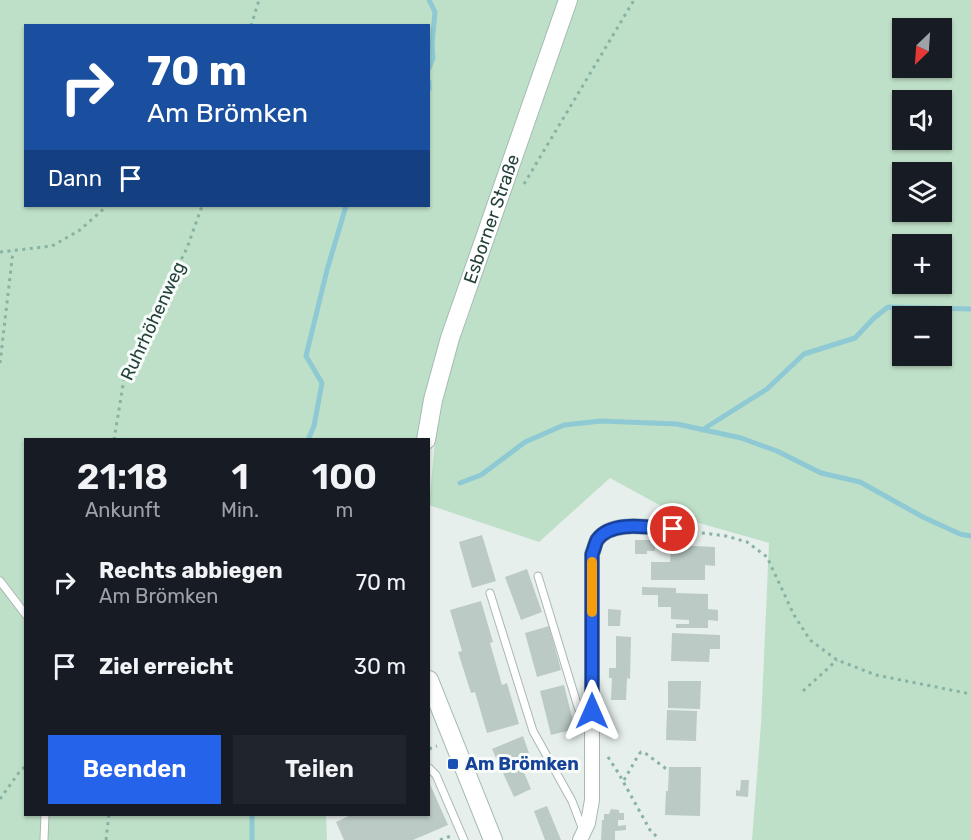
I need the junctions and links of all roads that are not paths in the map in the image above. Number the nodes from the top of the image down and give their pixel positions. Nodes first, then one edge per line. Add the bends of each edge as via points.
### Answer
1 (568, 0) edge
2 (426, 438) edge
3 (673, 529) road end
4 (538, 576) dead end
5 (0, 581) edge
6 (490, 592) dead end
7 (24, 612) edge
8 (430, 682) edge
9 (592, 737) junction
10 (430, 769) edge
11 (45, 816) edge
12 (582, 836) edge
13 (44, 840) edge
14 (464, 840) edge
15 (494, 840) edge

1 - 2 main road, Esborner Straße via 450,338
3 - 9 street via 618,527 597,540 592,554
4 - 9 lane
5 - 7 lane
6 - 12 lane via 533,731 572,801
8 - 15 main road
9 - 12 street via 592,800
10 - 14 lane
11 - 13 lane

